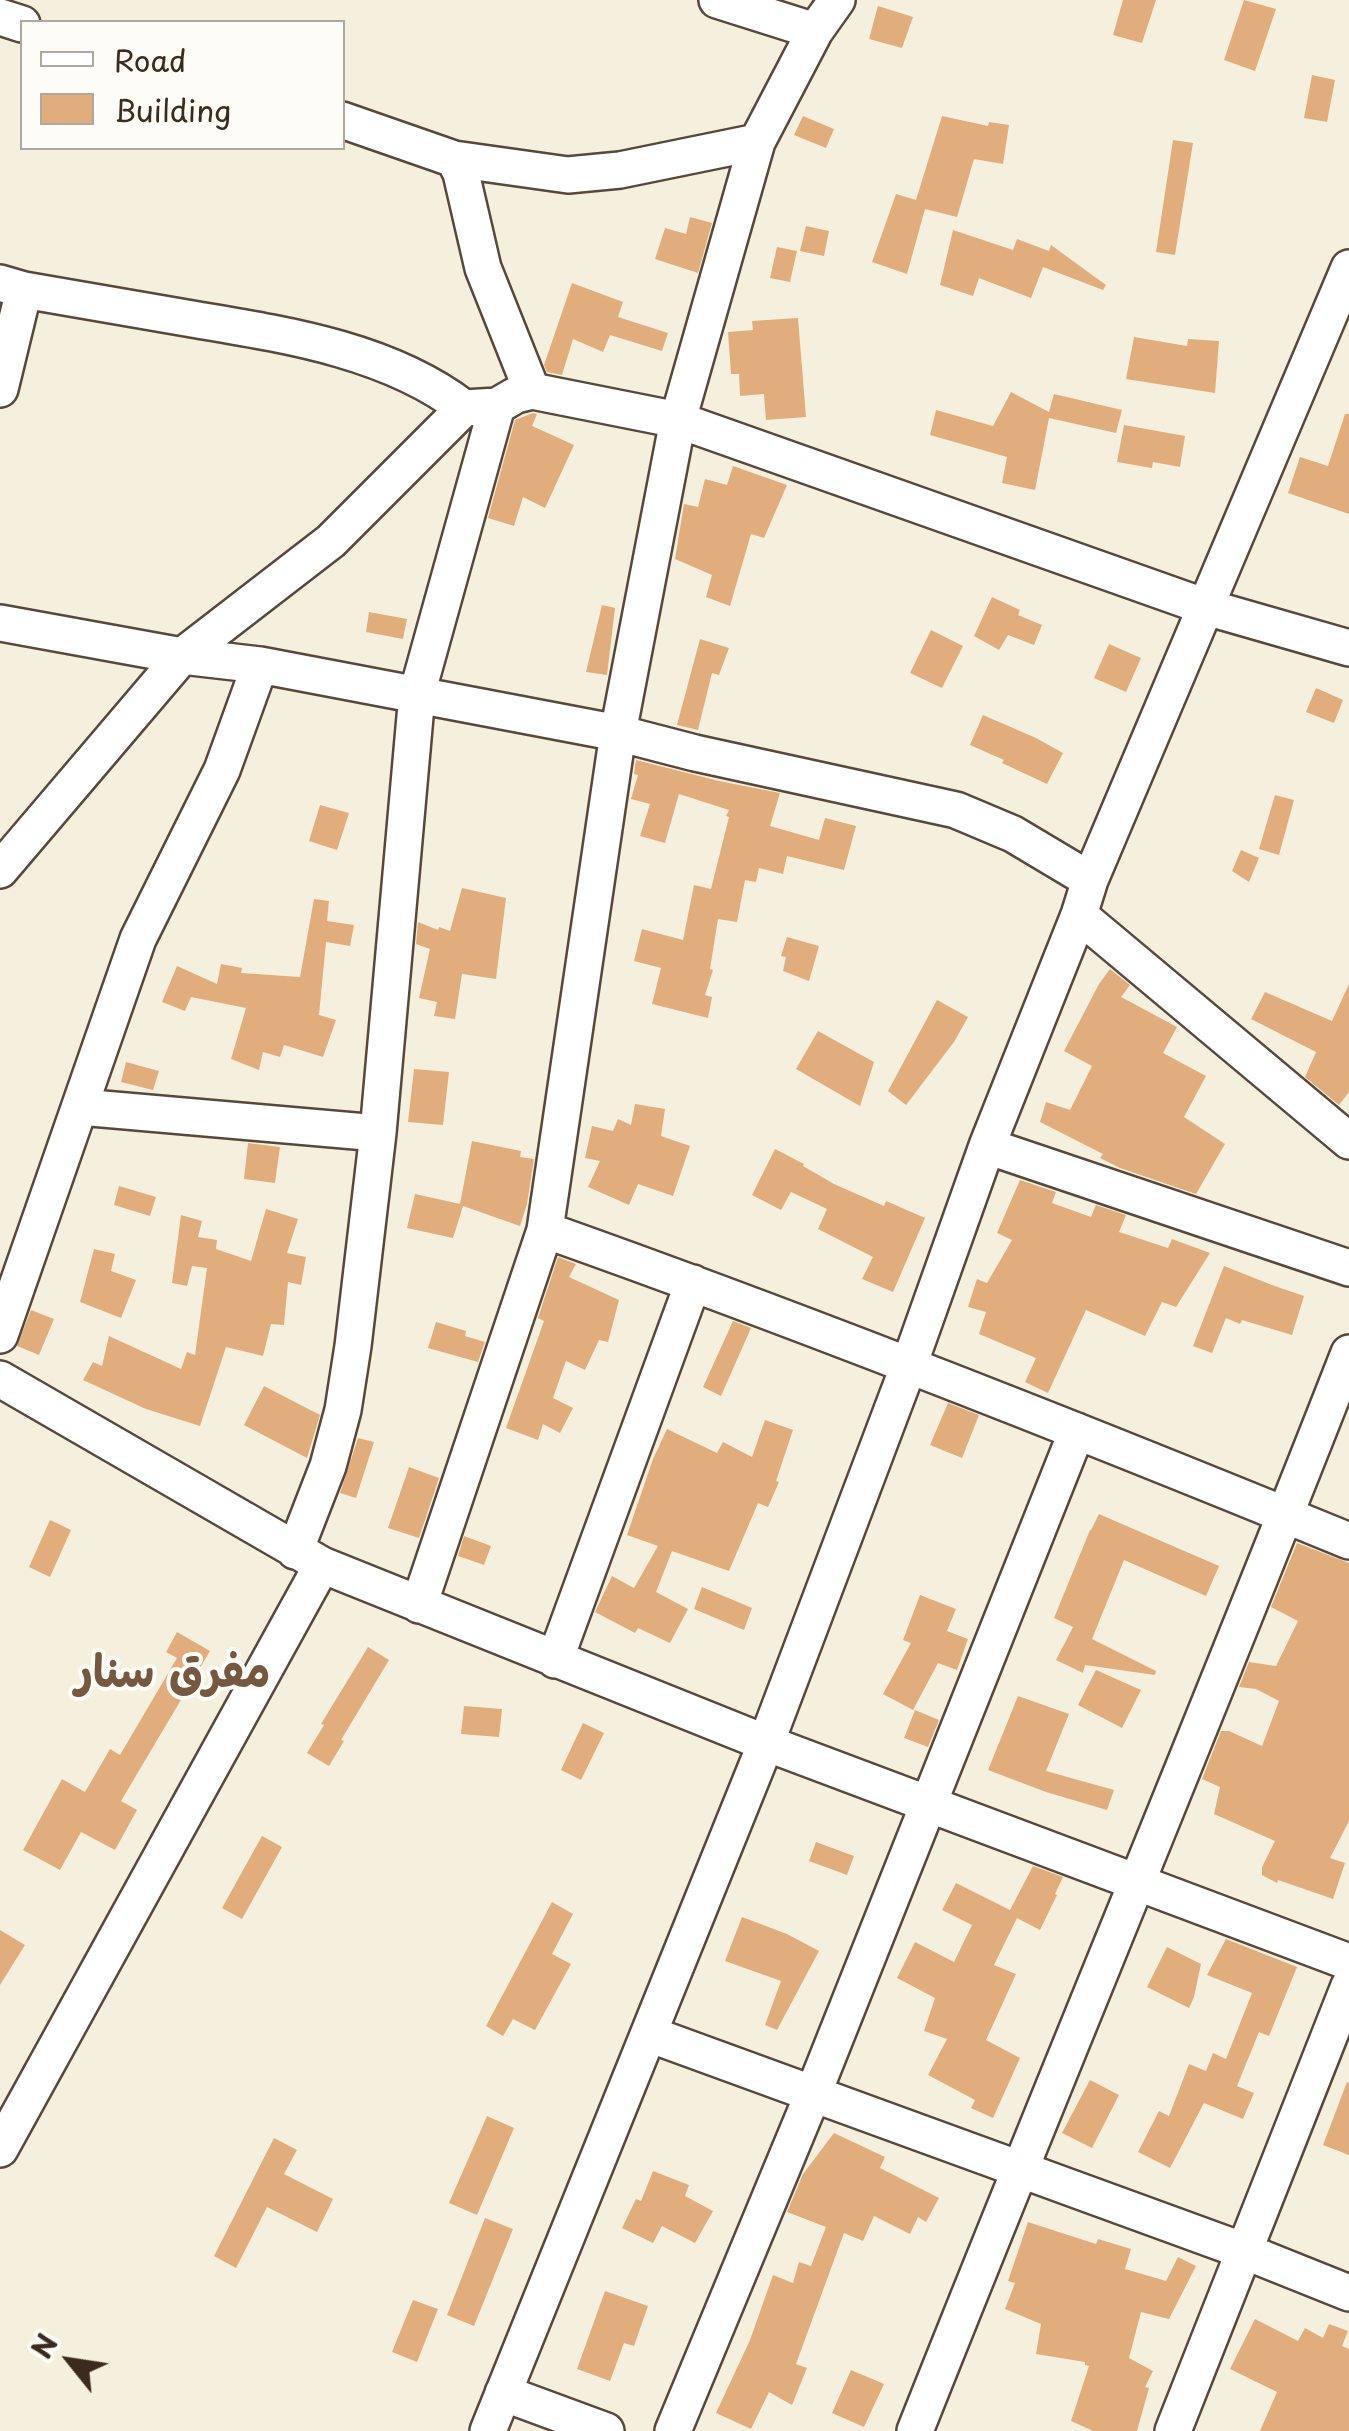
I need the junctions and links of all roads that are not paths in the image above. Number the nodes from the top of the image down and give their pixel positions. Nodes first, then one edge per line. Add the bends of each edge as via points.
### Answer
1 (716, 0) edge
2 (837, 0) edge
3 (814, 30) junction
4 (345, 121) edge
5 (757, 142) junction
6 (454, 158) junction
7 (1349, 268) edge
8 (12, 287) edge
9 (0, 389) edge
10 (532, 391) junction
11 (481, 407) junction
12 (678, 420) junction
13 (1206, 607) junction
14 (0, 623) edge
15 (1349, 648) edge
16 (182, 656) junction
17 (260, 665) junction
18 (417, 694) junction
19 (618, 733) junction
20 (0, 870) edge
21 (1090, 880) junction
22 (1079, 915) junction
23 (80, 1107) junction
24 (378, 1133) junction
25 (1349, 1141) edge
26 (987, 1146) junction
27 (545, 1230) junction
28 (1349, 1268) edge
29 (694, 1283) junction
30 (0, 1335) edge
31 (1349, 1353) edge
32 (908, 1365) junction
33 (5, 1393) edge
34 (1078, 1431) junction
35 (1286, 1515) junction
36 (1349, 1541) edge
37 (308, 1558) junction
38 (420, 1605) junction
39 (555, 1660) junction
40 (766, 1743) junction
41 (929, 1806) junction
42 (1137, 1883) junction
43 (1349, 1962) edge
44 (1349, 1986) edge
45 (649, 2034) junction
46 (814, 2094) junction
47 (0, 2150) edge
48 (1018, 2170) junction
49 (1244, 2252) junction
50 (1349, 2293) edge
51 (503, 2393) junction
52 (488, 2431) edge
53 (606, 2431) edge
54 (673, 2431) edge
55 (915, 2431) edge
56 (1173, 2431) edge

1 - 3 street
2 - 3 street
3 - 5 street
4 - 6 street
5 - 6 street via 568,175
5 - 12 street
6 - 10 street via 482,268
7 - 13 street
8 - 9 street
8 - 11 street via 291,336 394,367
10 - 11 street
10 - 12 street
11 - 16 street via 330,542
11 - 18 street
12 - 13 street
12 - 19 street
13 - 15 street
13 - 21 street
14 - 16 street
16 - 17 street
16 - 20 street
17 - 18 street
17 - 23 street via 222,770 138,939
18 - 19 street
18 - 24 street
19 - 21 street via 956,810 1013,834
19 - 27 street
21 - 22 street
22 - 25 street
22 - 26 street
23 - 24 street
23 - 30 street
24 - 37 street via 343,1410
26 - 28 street
26 - 32 street
27 - 29 street
27 - 38 street
29 - 32 street
29 - 39 street
31 - 35 street
32 - 34 street
32 - 40 street
33 - 37 street
34 - 35 street
34 - 41 street
35 - 36 street
35 - 42 street
37 - 38 street
37 - 47 street
38 - 39 street
39 - 40 street
40 - 41 street
40 - 45 street
41 - 42 street
41 - 46 street
42 - 43 street
42 - 48 street
44 - 49 street
45 - 46 street
45 - 51 street
46 - 48 street
46 - 54 street
48 - 49 street
48 - 55 street
49 - 50 street
49 - 56 street
51 - 52 street
51 - 53 street

